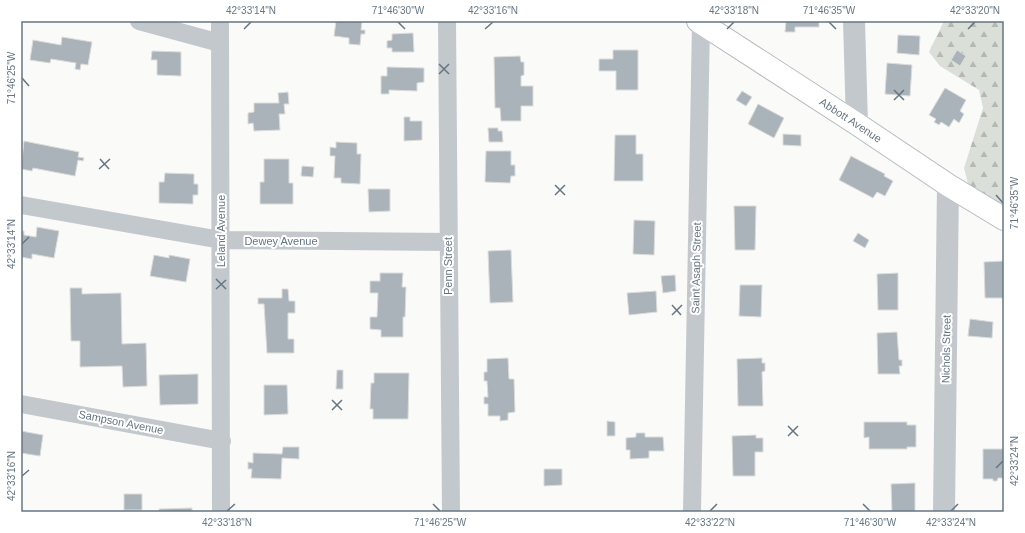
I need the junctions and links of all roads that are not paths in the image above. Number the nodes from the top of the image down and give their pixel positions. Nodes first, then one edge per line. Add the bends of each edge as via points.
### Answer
1 (139, 21) edge
2 (220, 21) edge
3 (447, 21) edge
4 (854, 21) edge
5 (700, 22) edge
6 (220, 43) junction
7 (857, 124) junction
8 (948, 185) junction
9 (21, 205) edge
10 (1004, 219) edge
11 (221, 240) junction
12 (448, 242) junction
13 (21, 404) edge
14 (222, 441) junction
15 (221, 512) edge
16 (451, 512) edge
17 (692, 512) edge
18 (944, 512) edge

1 - 6 street
2 - 6 street, Leland Avenue
3 - 12 street, Penn Street
4 - 7 street
5 - 7 main road, Abbott Avenue
5 - 17 street, Saint Asaph Street
6 - 11 street, Leland Avenue
7 - 8 main road, Abbott Avenue
8 - 10 main road, Abbott Avenue
8 - 18 street, Nichols Street
9 - 11 street, Dewey Avenue
11 - 12 street, Dewey Avenue
11 - 14 street, Leland Avenue
12 - 16 street, Penn Street
13 - 14 street, Sampson Avenue
14 - 15 street, Leland Avenue

